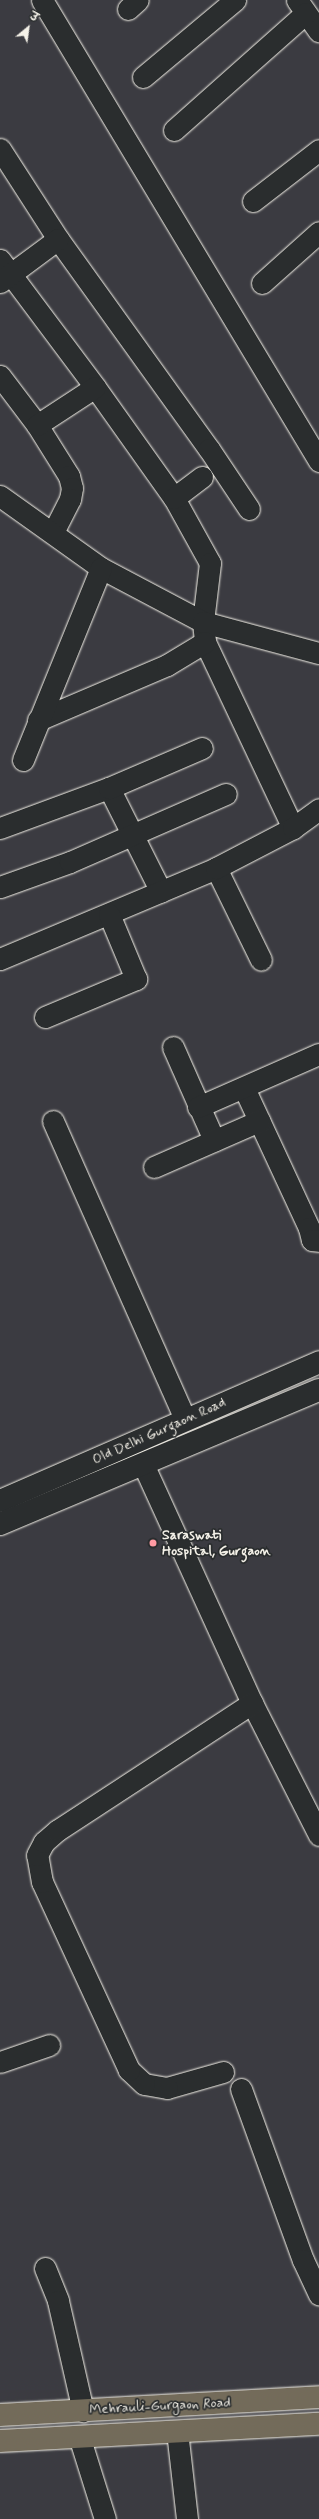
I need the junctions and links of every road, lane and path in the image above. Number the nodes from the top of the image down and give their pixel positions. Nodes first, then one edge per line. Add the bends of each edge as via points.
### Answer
1 (42, 0) edge
2 (234, 0) edge
3 (301, 7) edge
4 (319, 31) edge
5 (143, 77) dead end
6 (174, 130) dead end
7 (0, 148) edge
8 (319, 150) edge
9 (253, 201) dead end
10 (319, 232) edge
11 (58, 239) junction
12 (4, 272) edge
13 (262, 283) dead end
14 (0, 376) edge
15 (96, 387) junction
16 (37, 426) junction
17 (319, 461) edge
18 (202, 477) dead end
19 (0, 496) edge
20 (174, 498) junction
21 (249, 510) dead end
22 (53, 532) junction
23 (101, 568) junction
24 (204, 632) junction
25 (319, 653) edge
26 (38, 720) junction
27 (202, 748) dead end
28 (23, 760) dead end
29 (109, 788) junction
30 (226, 794) dead end
31 (319, 809) edge
32 (0, 828) edge
33 (292, 828) junction
34 (132, 836) junction
35 (216, 868) junction
36 (0, 887) edge
37 (161, 892) junction
38 (109, 914) junction
39 (0, 959) edge
40 (261, 960) dead end
41 (45, 1017) dead end
42 (173, 1047) dead end
43 (319, 1054) edge
44 (244, 1088) junction
45 (198, 1107) junction
46 (53, 1121) dead end
47 (259, 1121) junction
48 (214, 1140) junction
49 (154, 1167) dead end
50 (319, 1241) edge
51 (319, 1362) edge
52 (319, 1390) edge
53 (185, 1419) junction
54 (143, 1464) junction
55 (0, 1501) edge
56 (0, 1524) edge
57 (252, 1703) junction
58 (319, 1835) edge
59 (49, 2045) dead end
60 (0, 2062) edge
61 (222, 2072) dead end
62 (241, 2089) dead end
63 (45, 2268) dead end
64 (319, 2294) edge
65 (319, 2397) edge
66 (83, 2410) junction
67 (0, 2415) edge
68 (319, 2424) edge
69 (177, 2431) junction
70 (79, 2436) junction
71 (0, 2441) edge
72 (105, 2519) edge
73 (187, 2519) edge

1 - 17 street
2 - 5 street
3 - 4 street
3 - 6 street
7 - 11 street
8 - 9 street
10 - 13 street
11 - 12 street
11 - 21 street via 209,449
12 - 15 street
14 - 16 street
15 - 16 street
15 - 20 street
16 - 22 street via 69,476 72,488 70,499
18 - 20 street
19 - 22 street
20 - 24 street via 210,562
22 - 23 street
23 - 24 street
23 - 26 street
24 - 25 street
24 - 26 street via 167,665
24 - 33 street
26 - 28 street
27 - 29 street
29 - 32 street
29 - 34 street
30 - 34 street
31 - 33 street
33 - 35 street
34 - 36 street
34 - 37 street
35 - 37 street
35 - 40 street
37 - 38 street
38 - 39 street
38 - 41 street via 136,979
42 - 45 street
43 - 44 street
44 - 45 street
44 - 47 street
45 - 48 street
46 - 53 street
47 - 48 street
47 - 50 street via 309,1228 312,1240
48 - 49 street
51 - 53 main road, Old Delhi Gurgaon Road
52 - 54 main road, Old Delhi Gurgaon Road
53 - 55 main road, Old Delhi Gurgaon Road
54 - 56 main road, Old Delhi Gurgaon Road
54 - 57 street
57 - 58 street
57 - 61 street via 58,1830 44,1842 37,1855 42,1882 129,2070 144,2084 167,2088
59 - 60 street
62 - 64 street via 303,2260
63 - 66 street via 58,2301
65 - 66 main road, Mehrauli-Gurgaon Road
66 - 67 main road, Mehrauli-Gurgaon Road
68 - 69 main road, Mehrauli-Gurgaon Road
69 - 70 main road, Mehrauli-Gurgaon Road
69 - 73 street
70 - 71 main road, Mehrauli-Gurgaon Road
70 - 72 street

